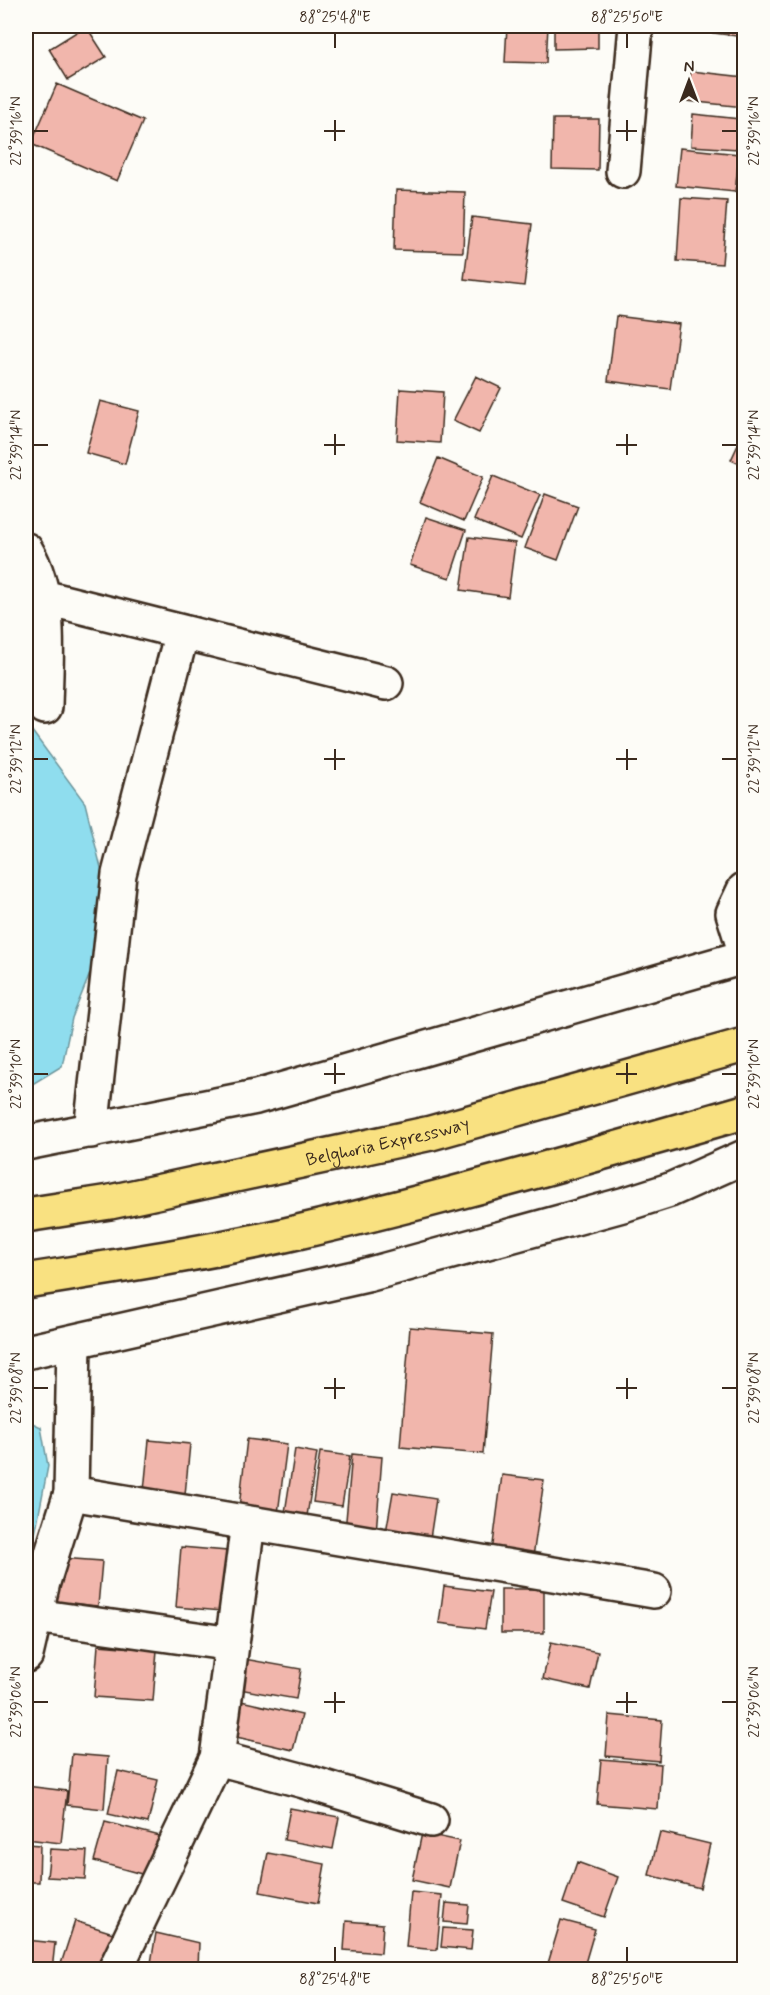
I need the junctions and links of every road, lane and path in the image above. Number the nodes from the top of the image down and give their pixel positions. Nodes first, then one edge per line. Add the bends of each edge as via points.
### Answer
1 (636, 26) edge
2 (623, 171) dead end
3 (26, 550) edge
4 (43, 597) junction
5 (182, 632) junction
6 (386, 682) dead end
7 (45, 707) dead end
8 (744, 890) edge
9 (744, 948) edge
10 (744, 957) edge
11 (744, 1046) edge
12 (744, 1112) edge
13 (91, 1131) junction
14 (26, 1143) edge
15 (744, 1157) edge
16 (26, 1215) edge
17 (26, 1281) edge
18 (74, 1342) junction
19 (26, 1352) edge
20 (70, 1493) junction
21 (248, 1523) junction
22 (654, 1591) dead end
23 (35, 1616) junction
24 (232, 1644) junction
25 (26, 1655) edge
26 (217, 1758) junction
27 (431, 1820) dead end
28 (115, 1970) edge

1 - 2 street
3 - 4 street
4 - 5 street
4 - 7 street
5 - 6 street
5 - 13 street via 119,874
8 - 9 street via 733,913
10 - 13 street via 256,1097
11 - 16 highway, Belghoria Expressway via 431,1133 110,1202
12 - 17 highway via 434,1199 283,1235
13 - 14 street
15 - 18 street via 670,1190 626,1204 367,1275
18 - 19 street
18 - 20 street
20 - 21 street
20 - 23 street
21 - 22 street
21 - 24 street
23 - 24 street
23 - 25 street
24 - 26 street
26 - 27 street
26 - 28 street

